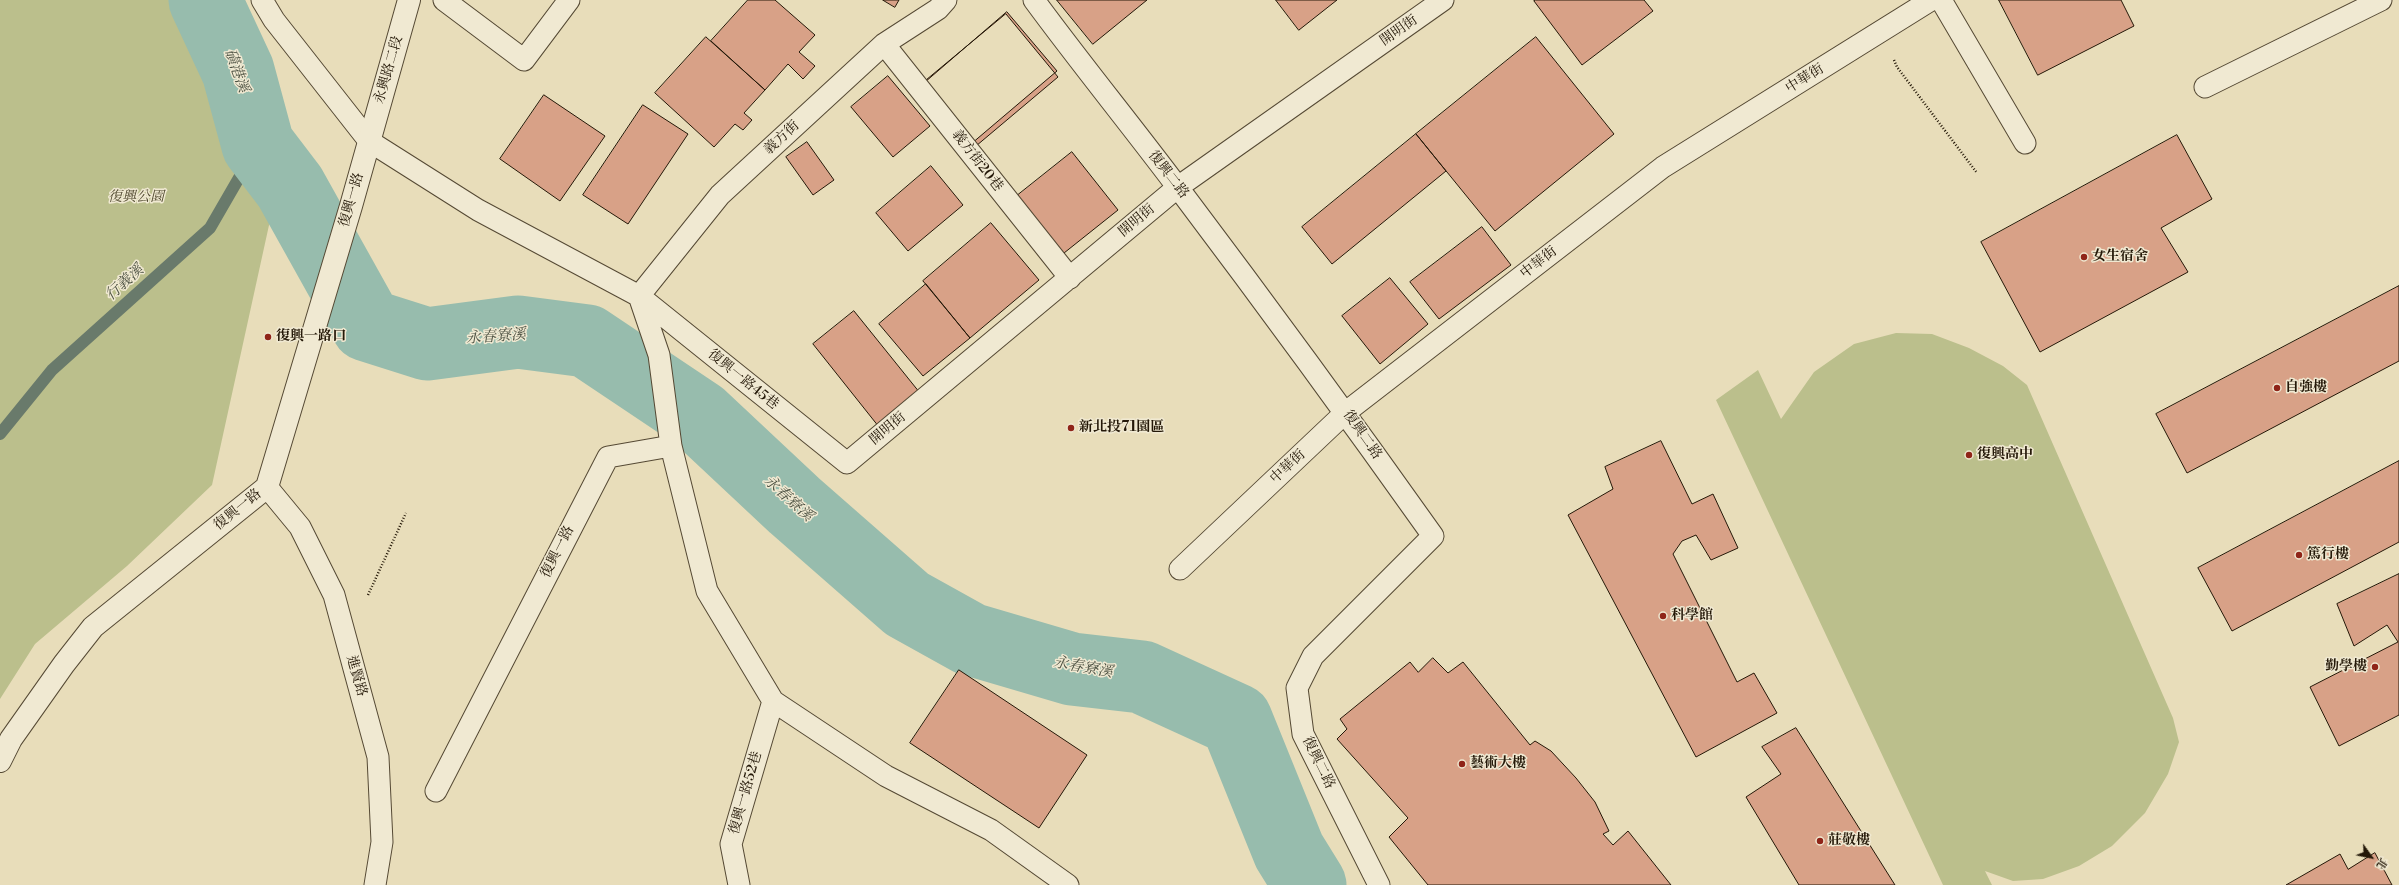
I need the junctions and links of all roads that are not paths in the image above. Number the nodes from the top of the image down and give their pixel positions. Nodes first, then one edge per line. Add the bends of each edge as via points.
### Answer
1 (262, 0) edge
2 (409, 0) edge
3 (444, 0) edge
4 (569, 0) edge
5 (946, 0) edge
6 (1034, 0) edge
7 (1443, 0) edge
8 (1931, 0) edge
9 (1941, 0) edge
10 (2381, 0) edge
11 (884, 44) junction
12 (2205, 87) dead end
13 (369, 141) junction
14 (2025, 143) dead end
15 (1178, 187) junction
16 (1070, 278) junction
17 (640, 296) junction
18 (1346, 412) junction
19 (671, 446) junction
20 (847, 463) joint
21 (266, 487) junction
22 (1180, 569) dead end
23 (773, 701) junction
24 (0, 761) edge
25 (436, 790) dead end
26 (375, 885) edge
27 (739, 885) edge
28 (1068, 885) edge
29 (1379, 885) edge

1 - 13 lane via 274,20
2 - 13 street, 永興路二段
3 - 4 lane via 524,60
5 - 11 lane, 義方街 via 938,9
6 - 15 lane, 復興二路 via 1088,74
7 - 15 lane, 開明街
8 - 18 lane, 中華街 via 1663,167
9 - 14 lane
10 - 12 lane
11 - 16 lane, 義方街20巷
11 - 17 lane, 義方街 via 720,195
13 - 17 lane via 478,210
13 - 21 street, 復興一路
15 - 16 lane, 開明街
15 - 18 lane, 復興二路
16 - 20 lane, 開明街
17 - 19 lane via 659,355
17 - 20 lane, 復興一路45巷
18 - 22 lane, 中華街
18 - 29 lane, 復興二路 via 1433,536 1313,656 1297,688 1303,734
19 - 23 lane via 707,591
19 - 25 lane, 復興一路 via 608,457
21 - 24 street, 復興一路 via 93,627 11,739
21 - 26 lane, 進賢路 via 300,527 334,595 378,757 382,842
23 - 27 lane, 復興一路52巷 via 730,844
23 - 28 lane via 886,776 991,830

